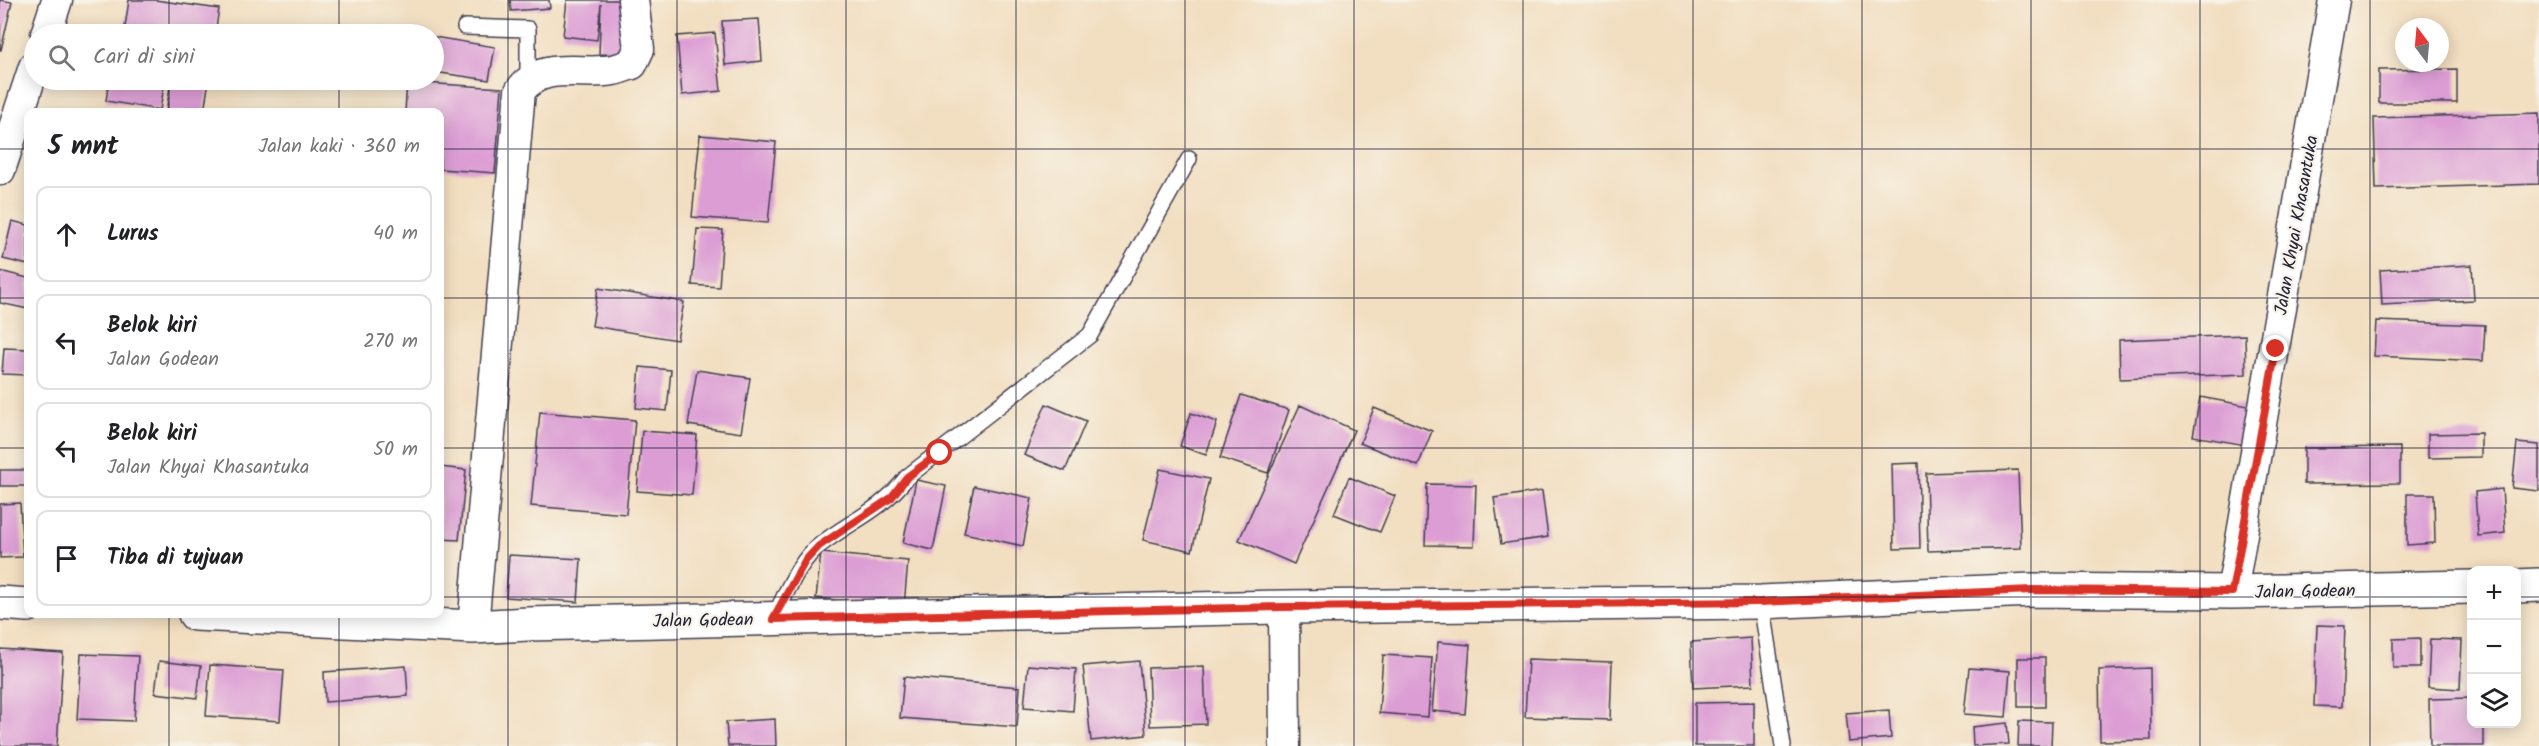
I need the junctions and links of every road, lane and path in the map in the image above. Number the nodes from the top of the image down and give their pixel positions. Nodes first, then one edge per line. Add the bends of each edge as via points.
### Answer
1 (57, 0) edge
2 (633, 0) edge
3 (2334, 0) edge
4 (49, 24) edge
5 (465, 27) dead end
6 (528, 80) junction
7 (26, 90) edge
8 (1189, 159) dead end
9 (0, 170) edge
10 (2539, 585) edge
11 (2521, 586) edge
12 (2467, 587) edge
13 (2232, 592) junction
14 (1761, 602) junction
15 (0, 603) edge
16 (24, 605) edge
17 (1284, 607) junction
18 (302, 618) edge
19 (773, 619) junction
20 (473, 627) junction
21 (1284, 746) edge
22 (1783, 746) edge

1 - 4 street
2 - 6 street via 639,49 632,64 614,70 555,71
3 - 13 street, Jalan Khyai Khasantuka
5 - 6 lane via 528,29
6 - 20 street via 520,91
7 - 9 street
8 - 19 lane via 1090,334 914,471 891,498 819,546 805,561
10 - 11 main road
12 - 13 main road, Jalan Godean
13 - 14 main road, Jalan Godean via 2032,590
14 - 17 main road, Jalan Godean
14 - 22 lane
15 - 16 main road
17 - 19 main road, Jalan Godean
17 - 21 street
18 - 20 main road, Jalan Godean
19 - 20 main road, Jalan Godean

